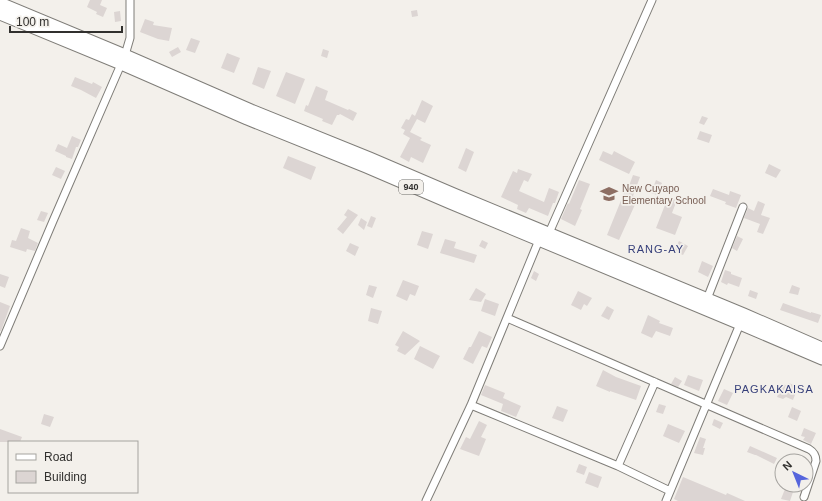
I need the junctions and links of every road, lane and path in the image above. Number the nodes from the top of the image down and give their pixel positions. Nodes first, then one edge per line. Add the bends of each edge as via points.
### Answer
1 (130, 0) edge
2 (652, 0) edge
3 (0, 3) edge
4 (0, 14) edge
5 (123, 59) junction
6 (743, 207) dead end
7 (549, 233) junction
8 (539, 240) junction
9 (707, 299) junction
10 (507, 318) junction
11 (740, 324) junction
12 (1, 342) edge
13 (822, 348) edge
14 (822, 359) edge
15 (655, 382) junction
16 (707, 404) junction
17 (471, 405) junction
18 (618, 466) junction
19 (670, 490) junction
20 (804, 497) dead end
21 (426, 501) edge
22 (666, 501) edge

1 - 5 street via 130,38
2 - 7 street
3 - 5 highway, 940
4 - 5 highway, 940
5 - 7 highway, 940
5 - 8 highway, 940 via 247,119
5 - 12 street
6 - 9 street
7 - 9 highway, 940
8 - 10 street
8 - 11 highway, 940
9 - 13 highway, 940
10 - 15 street
10 - 17 street
11 - 14 highway, 940
11 - 16 street
15 - 16 street
15 - 18 street
16 - 19 street
16 - 20 street via 812,451 816,455 816,461
17 - 18 street
17 - 21 street
18 - 19 street
19 - 22 street

